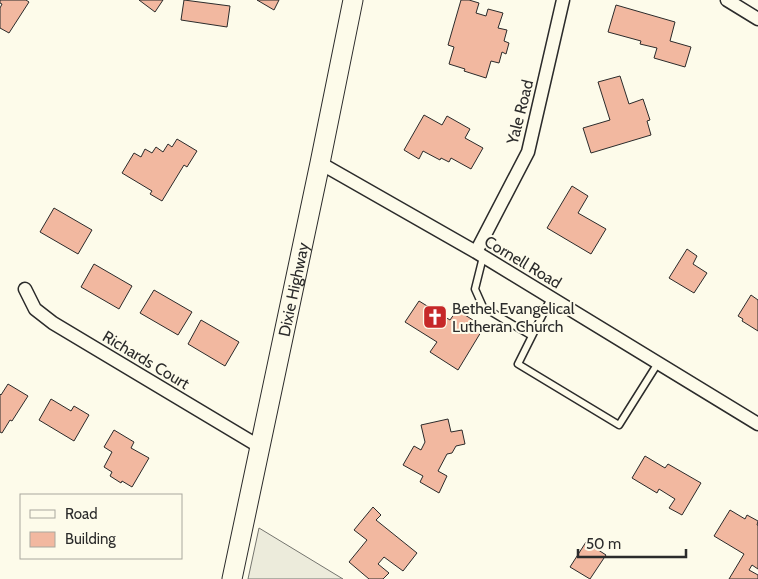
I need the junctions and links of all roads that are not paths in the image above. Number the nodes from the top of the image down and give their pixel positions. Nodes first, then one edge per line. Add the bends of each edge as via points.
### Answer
1 (353, 0) edge
2 (563, 0) edge
3 (727, 0) edge
4 (758, 19) edge
5 (320, 163) junction
6 (480, 255) junction
7 (25, 289) dead end
8 (551, 298) junction
9 (532, 336) junction
10 (658, 364) junction
11 (758, 424) edge
12 (260, 447) junction
13 (232, 579) edge

1 - 5 main road, Dixie Highway
2 - 6 street, Yale Road via 528,152
3 - 4 street
5 - 6 street, Cornell Road
5 - 12 main road, Dixie Highway
6 - 8 street, Cornell Road
6 - 9 lane via 475,289 483,307
7 - 12 street, Richards Court via 35,309 53,323
8 - 9 lane
8 - 10 street, Cornell Road
9 - 10 lane via 518,364 619,425
10 - 11 street, Cornell Road
12 - 13 main road, Dixie Highway

